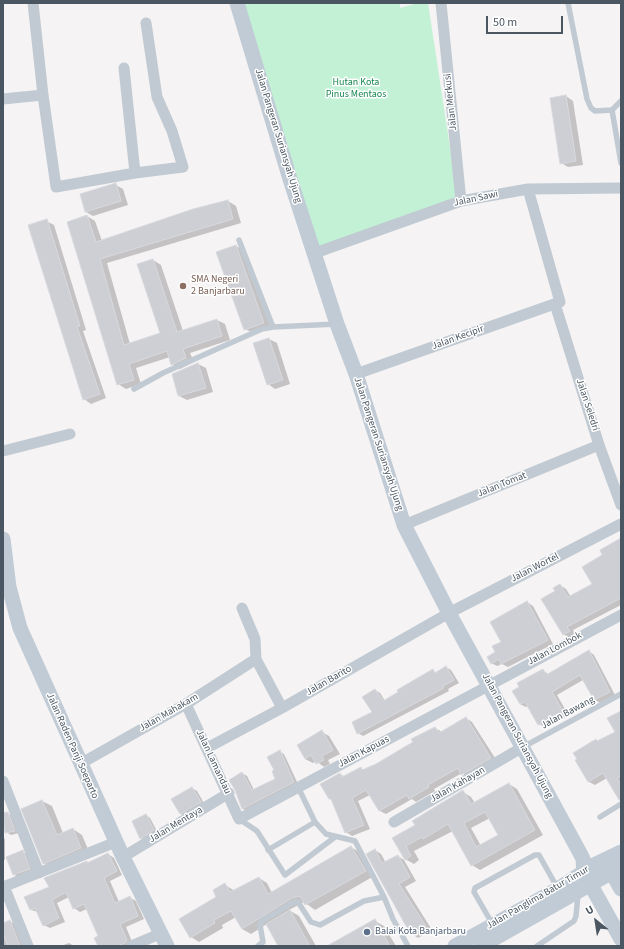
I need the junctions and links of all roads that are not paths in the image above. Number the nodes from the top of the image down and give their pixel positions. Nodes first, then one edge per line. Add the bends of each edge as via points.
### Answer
1 (33, 3) edge
2 (237, 3) edge
3 (440, 3) edge
4 (568, 3) edge
5 (146, 23) dead end
6 (124, 68) dead end
7 (43, 95) junction
8 (3, 100) edge
9 (621, 101) edge
10 (612, 110) junction
11 (621, 163) edge
12 (136, 173) junction
13 (528, 188) junction
14 (621, 188) edge
15 (461, 201) junction
16 (239, 240) dead end
17 (315, 253) junction
18 (558, 303) junction
19 (337, 324) junction
20 (273, 327) junction
21 (356, 374) junction
22 (134, 389) dead end
23 (70, 434) dead end
24 (599, 445) junction
25 (3, 451) edge
26 (621, 505) edge
27 (621, 524) edge
28 (404, 525) junction
29 (3, 539) edge
30 (242, 608) dead end
31 (449, 613) junction
32 (621, 615) edge
33 (256, 659) junction
34 (488, 684) junction
35 (621, 694) edge
36 (186, 704) junction
37 (282, 708) junction
38 (523, 747) junction
39 (207, 748) junction
40 (80, 764) junction
41 (3, 781) edge
42 (298, 787) junction
43 (229, 794) junction
44 (621, 804) edge
45 (600, 817) dead end
46 (239, 819) junction
47 (315, 822) junction
48 (394, 822) dead end
49 (334, 837) junction
50 (116, 842) junction
51 (268, 850) junction
52 (621, 852) edge
53 (123, 857) junction
54 (616, 870) edge
55 (39, 873) junction
56 (586, 875) junction
57 (4, 886) edge
58 (558, 889) junction
59 (621, 889) edge
60 (384, 897) junction
61 (540, 906) junction
62 (493, 925) junction
63 (164, 939) edge
64 (621, 939) edge
65 (28, 946) edge
66 (131, 946) edge
67 (258, 946) edge
68 (408, 946) edge
69 (455, 946) edge
70 (481, 946) edge
71 (537, 946) edge

1 - 7 street
2 - 17 main road, Jalan Pangeran Suriansyah Ujung via 280,148
3 - 15 street, Jalan Merkusi
4 - 10 lane via 587,99 595,111
5 - 12 street via 158,97 183,167
6 - 12 street
7 - 8 street
7 - 12 street via 56,187
9 - 10 lane
10 - 11 lane
13 - 14 street, Jalan Sawi
13 - 15 street, Jalan Sawi
13 - 18 street, Jalan Seledri
15 - 17 street, Jalan Sawi
16 - 20 lane
17 - 19 main road, Jalan Pangeran Suriansyah Ujung
18 - 21 street, Jalan Kecipir
18 - 24 street, Jalan Seledri
19 - 20 lane
19 - 21 main road, Jalan Pangeran Suriansyah Ujung
20 - 22 lane via 189,361
21 - 28 main road, Jalan Pangeran Suriansyah Ujung
23 - 25 street
24 - 26 street, Jalan Seledri
24 - 28 street, Jalan Tomat
27 - 31 street, Jalan Wortel
28 - 31 main road, Jalan Pangeran Suriansyah Ujung
29 - 40 main road, Jalan Raden Panji Soeparto via 9,588 20,628
30 - 33 street via 255,639
31 - 34 main road, Jalan Pangeran Suriansyah Ujung
31 - 37 street, Jalan Barito
32 - 34 street, Jalan Lombok
33 - 36 street, Jalan Mahakam
33 - 37 street
34 - 38 main road, Jalan Pangeran Suriansyah Ujung
34 - 42 street, Jalan Kapuas
35 - 38 lane, Jalan Bawang
36 - 39 street, Jalan Lamandau
36 - 40 street, Jalan Mahakam
37 - 39 street, Jalan Barito
38 - 48 street, Jalan Kahayan
38 - 56 main road, Jalan Pangeran Suriansyah Ujung
39 - 43 street, Jalan Lamandau
40 - 50 main road, Jalan Raden Panji Soeparto
41 - 55 street
42 - 46 street, Jalan Kapuas
42 - 47 lane
43 - 46 street, Jalan Lamandau
43 - 53 street, Jalan Mentaya
44 - 45 lane
46 - 51 lane via 257,832
47 - 49 lane via 326,834
47 - 51 lane
49 - 51 lane via 285,875
49 - 60 lane via 355,841
50 - 53 main road, Jalan Raden Panji Soeparto
50 - 55 street
52 - 56 main road, Jalan Panglima Batur Timur
53 - 63 main road, Jalan Raden Panji Soeparto
54 - 56 main road
54 - 59 main road
55 - 57 street
56 - 58 main road, Jalan Panglima Batur Timur
56 - 61 main road, Jalan Panglima Batur Timur
56 - 64 main road, Jalan Pangeran Suriansyah Ujung
56 - 71 lane via 574,921
57 - 65 street
58 - 61 main road, Jalan Panglima Batur Timur
58 - 62 lane via 538,854 475,888 474,892
60 - 67 lane via 364,901 320,925 311,922 298,902 294,902 262,921 260,925 263,942
60 - 68 lane
61 - 62 main road, Jalan Panglima Batur Timur
61 - 70 main road, Jalan Panglima Batur Timur
62 - 69 main road, Jalan Panglima Batur Timur
63 - 66 street

